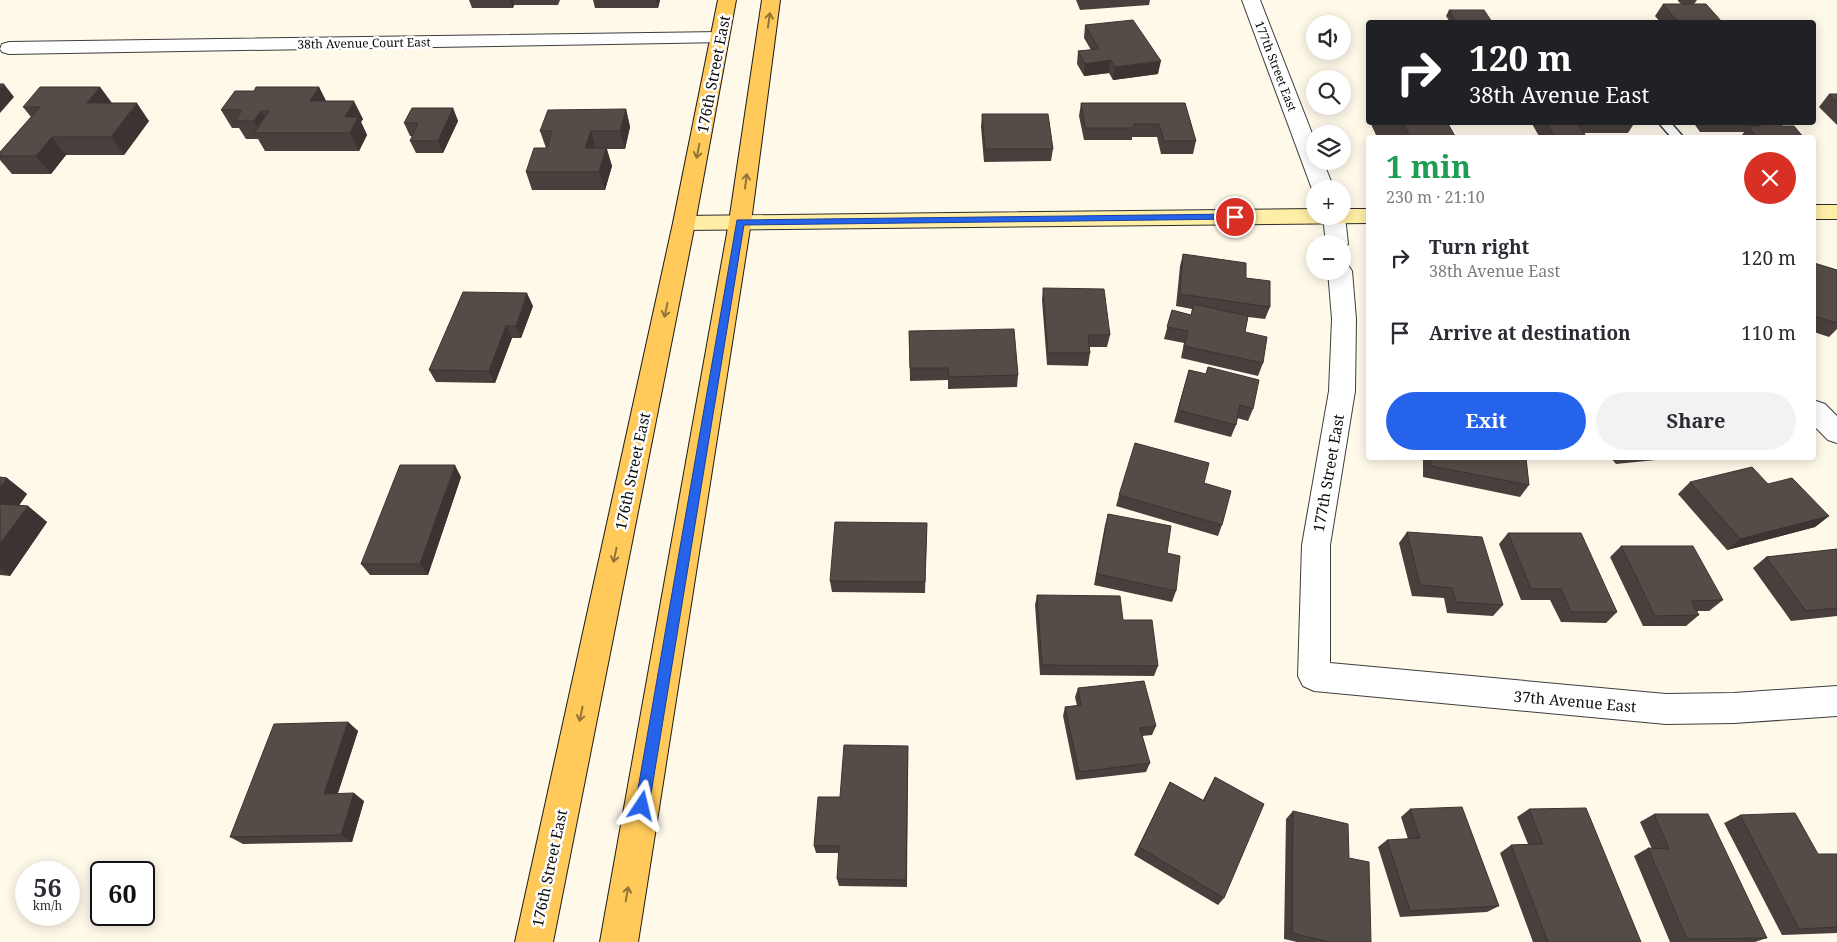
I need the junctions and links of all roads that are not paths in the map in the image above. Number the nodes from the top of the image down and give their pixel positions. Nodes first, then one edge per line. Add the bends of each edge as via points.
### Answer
1 (727, 0) edge
2 (772, 0) edge
3 (1251, 0) edge
4 (720, 38) junction
5 (9, 48) dead end
6 (1666, 125) edge
7 (1676, 135) edge
8 (1321, 180) edge
9 (1816, 212) edge
10 (1837, 212) edge
11 (1306, 216) edge
12 (1351, 216) edge
13 (1366, 216) edge
14 (740, 222) junction
15 (684, 223) junction
16 (1341, 280) edge
17 (1816, 411) dead end
18 (1837, 433) edge
19 (1314, 676) joint
20 (1837, 700) edge
21 (534, 942) edge
22 (619, 942) edge

1 - 4 main road, 176th Street East
14 -> 2 main road
3 - 8 street, 177th Street East
4 - 5 street, 38th Avenue Court East
4 -> 15 main road, 176th Street East
6 - 7 lane
9 - 10 street
11 - 14 street
12 - 13 street
14 - 15 street
22 -> 14 main road
15 -> 21 main road, 176th Street East
16 - 19 street, 177th Street East via 1344,319 1342,391 1316,545
17 - 18 street
19 - 20 street, 37th Avenue East via 1666,709 1734,708

